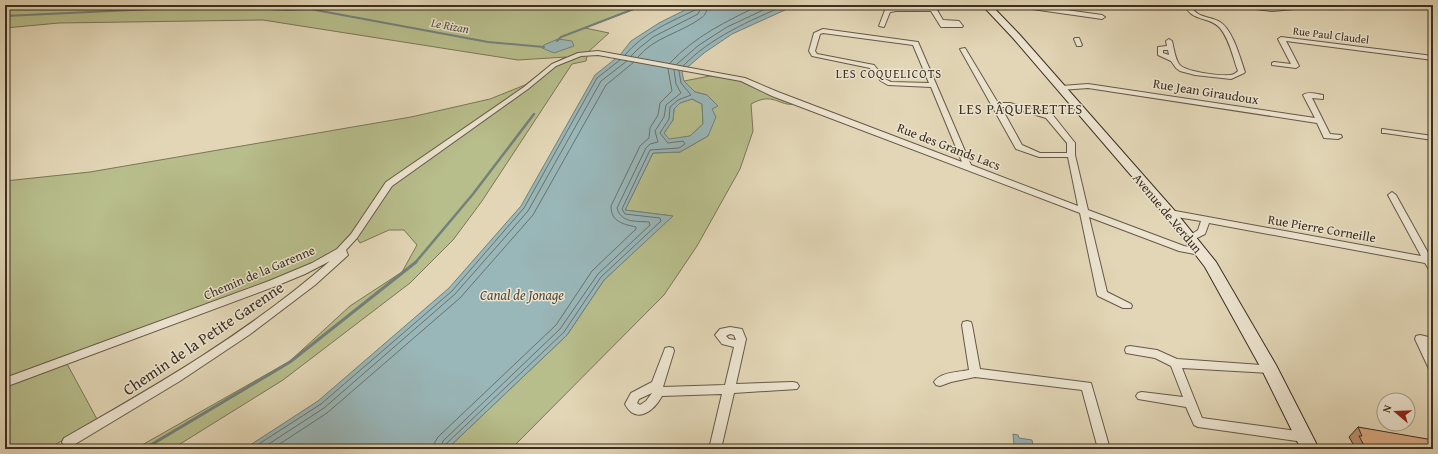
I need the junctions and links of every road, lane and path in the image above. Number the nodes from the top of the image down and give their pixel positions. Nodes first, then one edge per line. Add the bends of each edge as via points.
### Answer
1 (952, 5) edge
2 (976, 5) edge
3 (1018, 5) edge
4 (1188, 5) edge
5 (1239, 5) edge
6 (1293, 5) edge
7 (1429, 5) edge
8 (987, 6) edge
9 (1433, 6) edge
10 (932, 9) junction
11 (1102, 17) dead end
12 (940, 22) dead end
13 (879, 38) junction
14 (1169, 41) dead end
15 (1171, 48) junction
16 (963, 49) dead end
17 (603, 54) joint
18 (1433, 58) edge
19 (1174, 60) junction
20 (1274, 64) dead end
21 (933, 85) junction
22 (1059, 86) junction
23 (1320, 97) dead end
24 (996, 105) junction
25 (1320, 121) junction
26 (1385, 131) dead end
27 (1338, 137) dead end
28 (1433, 138) edge
29 (1071, 155) junction
30 (968, 167) junction
31 (1392, 195) dead end
32 (1083, 212) junction
33 (1170, 214) junction
34 (1206, 220) junction
35 (1189, 239) junction
36 (341, 249) junction
37 (1200, 252) junction
38 (1432, 264) edge
39 (1127, 306) dead end
40 (967, 325) dead end
41 (1433, 342) edge
42 (740, 344) dead end
43 (1130, 350) dead end
44 (669, 351) dead end
45 (1175, 363) junction
46 (1433, 366) edge
47 (1270, 369) junction
48 (975, 373) junction
49 (940, 382) dead end
50 (5, 383) edge
51 (794, 386) dead end
52 (730, 388) junction
53 (1142, 396) dead end
54 (1191, 403) junction
55 (68, 442) dead end
56 (1307, 443) edge
57 (715, 449) edge
58 (1104, 449) edge

1 - 10 street
2 - 8 street
3 - 11 street
4 - 19 street via 1192,14 1217,22 1223,27 1242,72 1230,77 1186,71 1179,68
5 - 6 street via 1272,9 1294,7
7 - 9 street
8 - 22 main road, Avenue de Verdun
10 - 12 street
10 - 13 street via 888,11
13 - 21 street via 916,43
13 - 21 street via 823,31 817,33 812,51 814,55 872,66 883,80 890,84
14 - 15 street
15 - 19 street
15 - 19 street via 1160,48 1160,54
16 - 24 street
17 - 30 street, Rue des Grands Lacs via 742,79 775,94
17 - 36 street, Chemin de la Garenne via 580,54 554,65 520,92 401,175 379,195 353,238
18 - 20 street, Rue Paul Claudel via 1281,38 1296,66
21 - 30 street
22 - 25 street, Rue Jean Giraudoux via 1088,86
22 - 33 main road, Avenue de Verdun
23 - 25 street via 1307,95
24 - 29 street via 1010,105 1049,116 1071,143
24 - 29 street via 1019,147 1039,155
25 - 27 street via 1327,136
26 - 28 street
29 - 32 street
30 - 32 street, Rue des Grands Lacs
31 - 38 street
32 - 37 street, Rue des Grands Lacs via 1182,249
32 - 39 street via 1102,294
33 - 34 street, Rue Pierre Corneille
33 - 35 main road, Avenue de Verdun
34 - 35 street via 1202,232
34 - 38 street, Rue Pierre Corneille
35 - 37 main road, Avenue de Verdun
36 - 50 street, Chemin de la Garenne via 294,275 137,336
36 - 55 street, Chemin de la Petite Garenne via 343,255 323,274 245,333 155,391
37 - 47 main road, Avenue de Verdun via 1211,265
40 - 48 street
41 - 46 street via 1420,339
42 - 52 street
43 - 45 street via 1157,354
44 - 52 street via 658,388
45 - 47 street
45 - 54 street
47 - 56 main road, Avenue de Verdun
48 - 49 street
48 - 58 street via 1087,386
51 - 52 street
52 - 57 street
53 - 54 street
54 - 56 street via 1198,422

